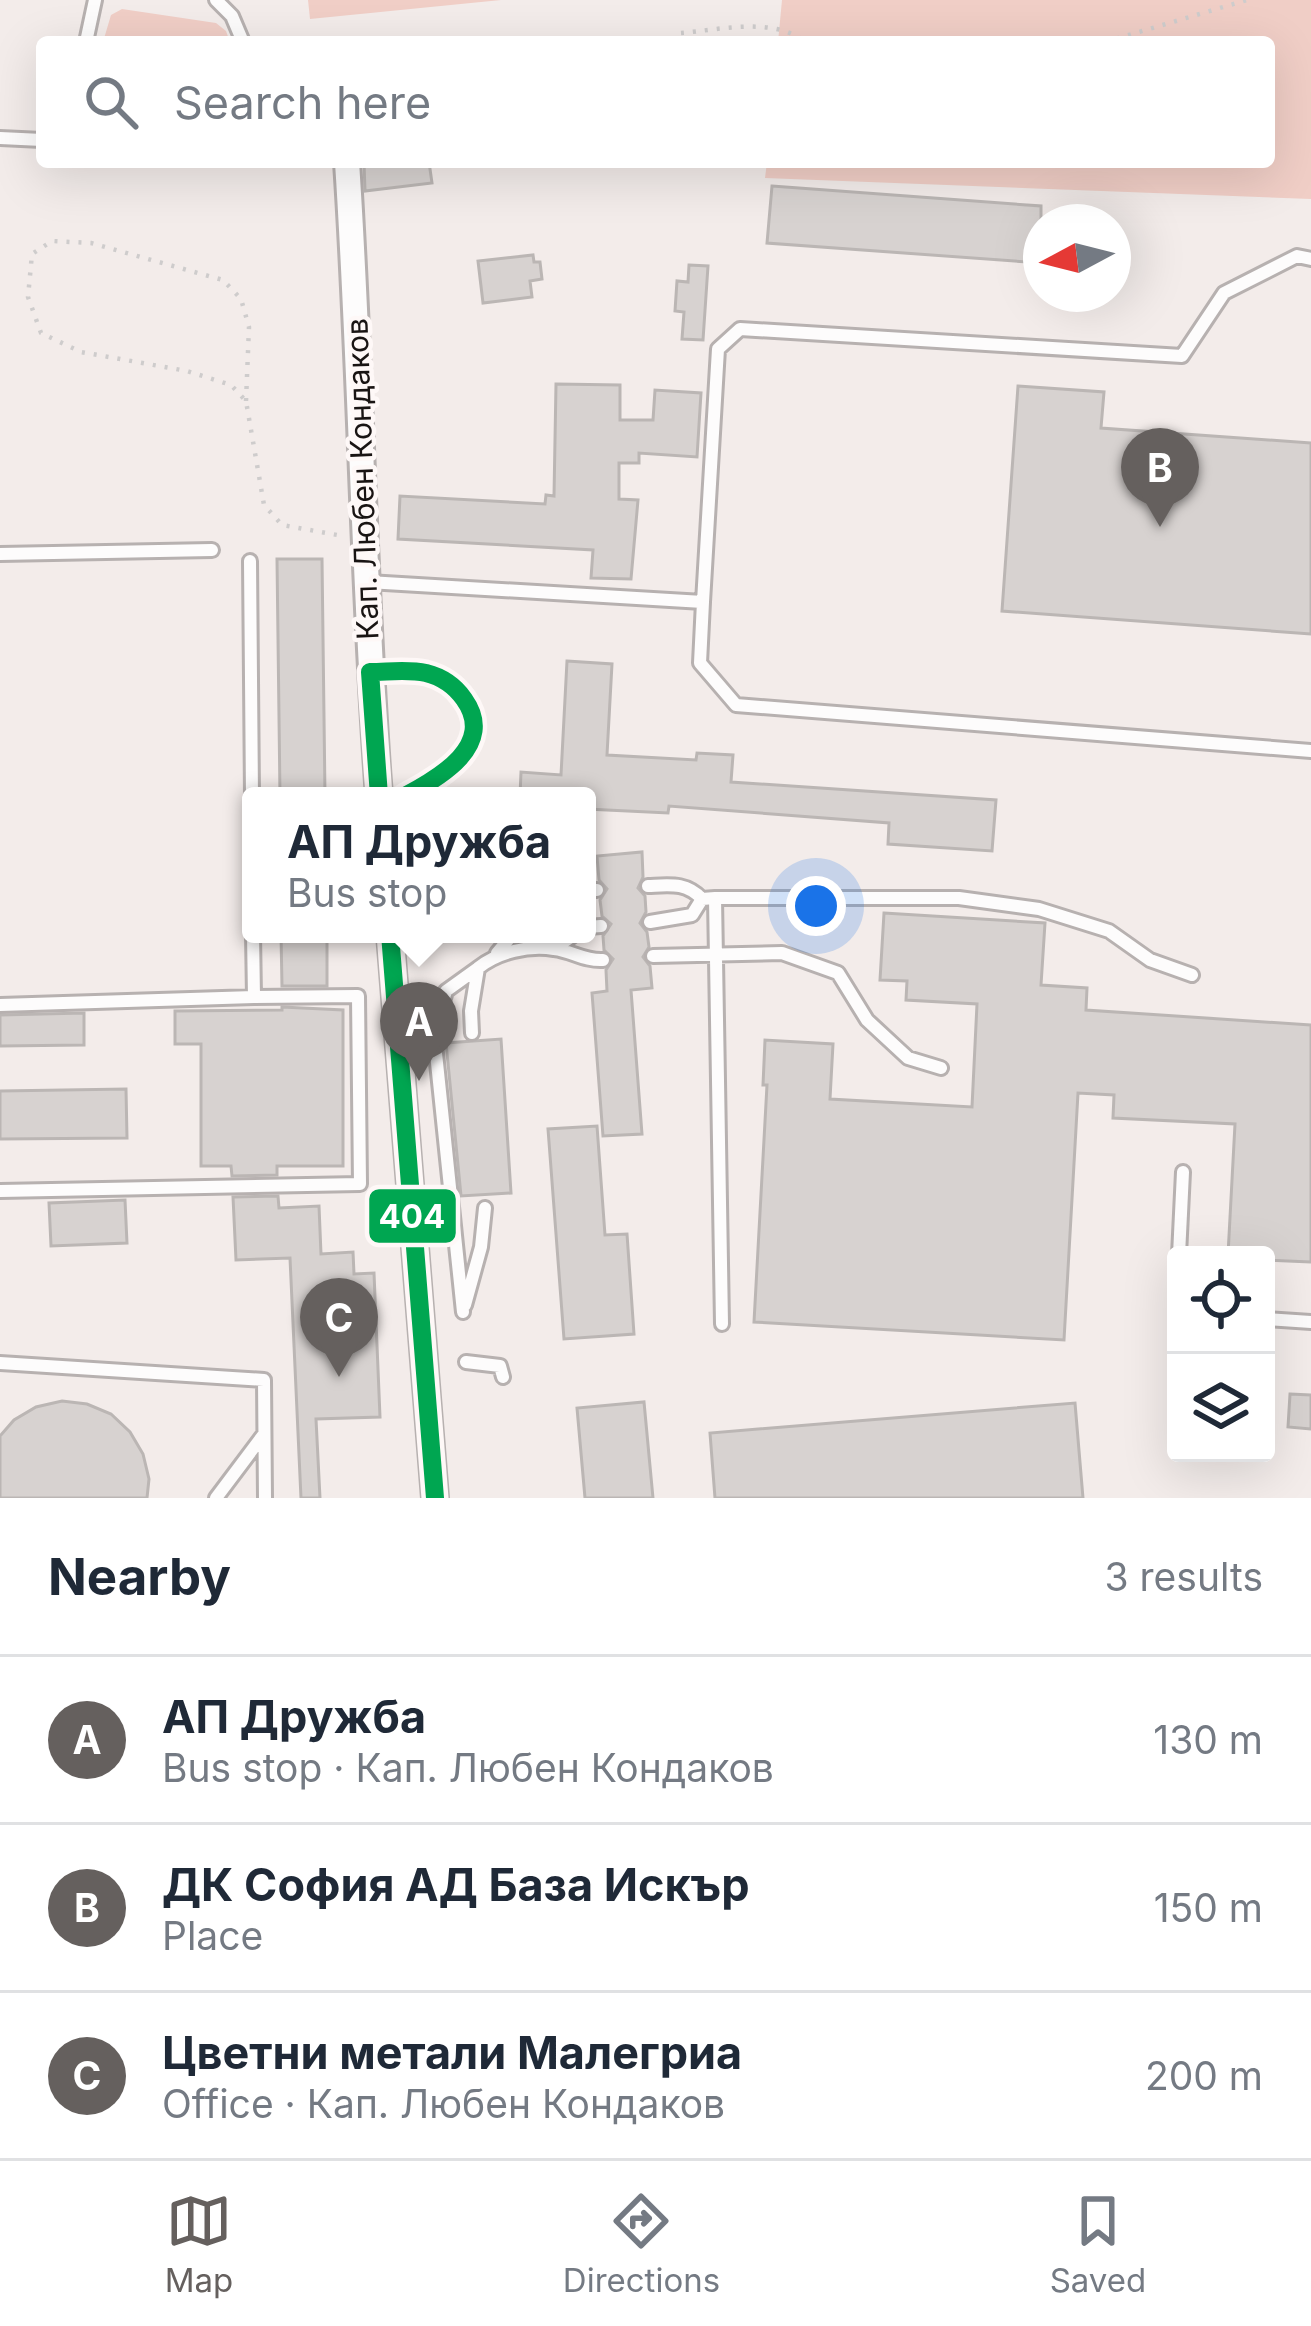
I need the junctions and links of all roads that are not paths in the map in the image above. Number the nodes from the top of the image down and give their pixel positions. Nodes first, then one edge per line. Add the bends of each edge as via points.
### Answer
1 (94, 0) edge
2 (216, 0) edge
3 (87, 36) edge
4 (240, 36) edge
5 (0, 138) edge
6 (36, 140) edge
7 (347, 168) edge
8 (1311, 259) edge
9 (212, 550) dead end
10 (0, 554) edge
11 (250, 561) dead end
12 (368, 582) junction
13 (703, 602) junction
14 (370, 672) junction
15 (1311, 751) edge
16 (252, 787) edge
17 (379, 787) edge
18 (418, 787) edge
19 (648, 886) dead end
20 (708, 898) junction
21 (650, 922) dead end
22 (253, 943) edge
23 (391, 943) edge
24 (505, 943) edge
25 (563, 943) edge
26 (555, 949) junction
27 (715, 952) junction
28 (496, 954) junction
29 (653, 956) dead end
30 (603, 960) dead end
31 (478, 968) junction
32 (1192, 975) dead end
33 (254, 997) junction
34 (0, 1005) edge
35 (472, 1033) dead end
36 (940, 1067) dead end
37 (1183, 1172) dead end
38 (0, 1191) edge
39 (485, 1208) dead end
40 (1179, 1246) edge
41 (1275, 1320) edge
42 (1311, 1322) edge
43 (722, 1324) dead end
44 (466, 1362) dead end
45 (0, 1363) edge
46 (503, 1377) dead end
47 (265, 1434) junction
48 (216, 1498) edge
49 (265, 1498) edge
50 (435, 1498) edge

1 - 3 lane
2 - 4 lane
5 - 6 lane
7 - 12 street, Кап. Любен Кондаков
8 - 13 lane via 1297,256 1224,293 1182,356 740,329 718,349
9 - 10 lane
11 - 16 lane
12 - 13 lane
12 - 14 street, Кап. Любен Кондаков
13 - 15 lane via 700,663 736,705
14 - 17 street, Кап. Любен Кондаков
14 - 18 lane via 427,673 471,706 461,758
19 - 20 lane via 676,884
20 - 21 lane via 692,915
20 - 27 lane
20 - 32 lane via 959,898 1039,909 1109,931 1150,960
22 - 33 lane
23 - 50 street
24 - 28 lane
25 - 26 lane
26 - 28 lane
26 - 30 lane
27 - 29 lane
27 - 36 lane via 782,952 838,973 894,1046
27 - 43 lane
28 - 31 lane
31 - 35 lane
31 - 39 lane via 446,992 434,1034 463,1312
33 - 34 lane
33 - 38 lane via 358,996 360,1184
37 - 40 lane
41 - 42 lane
44 - 46 lane via 500,1366
45 - 47 lane via 264,1380
47 - 48 lane
47 - 49 lane

